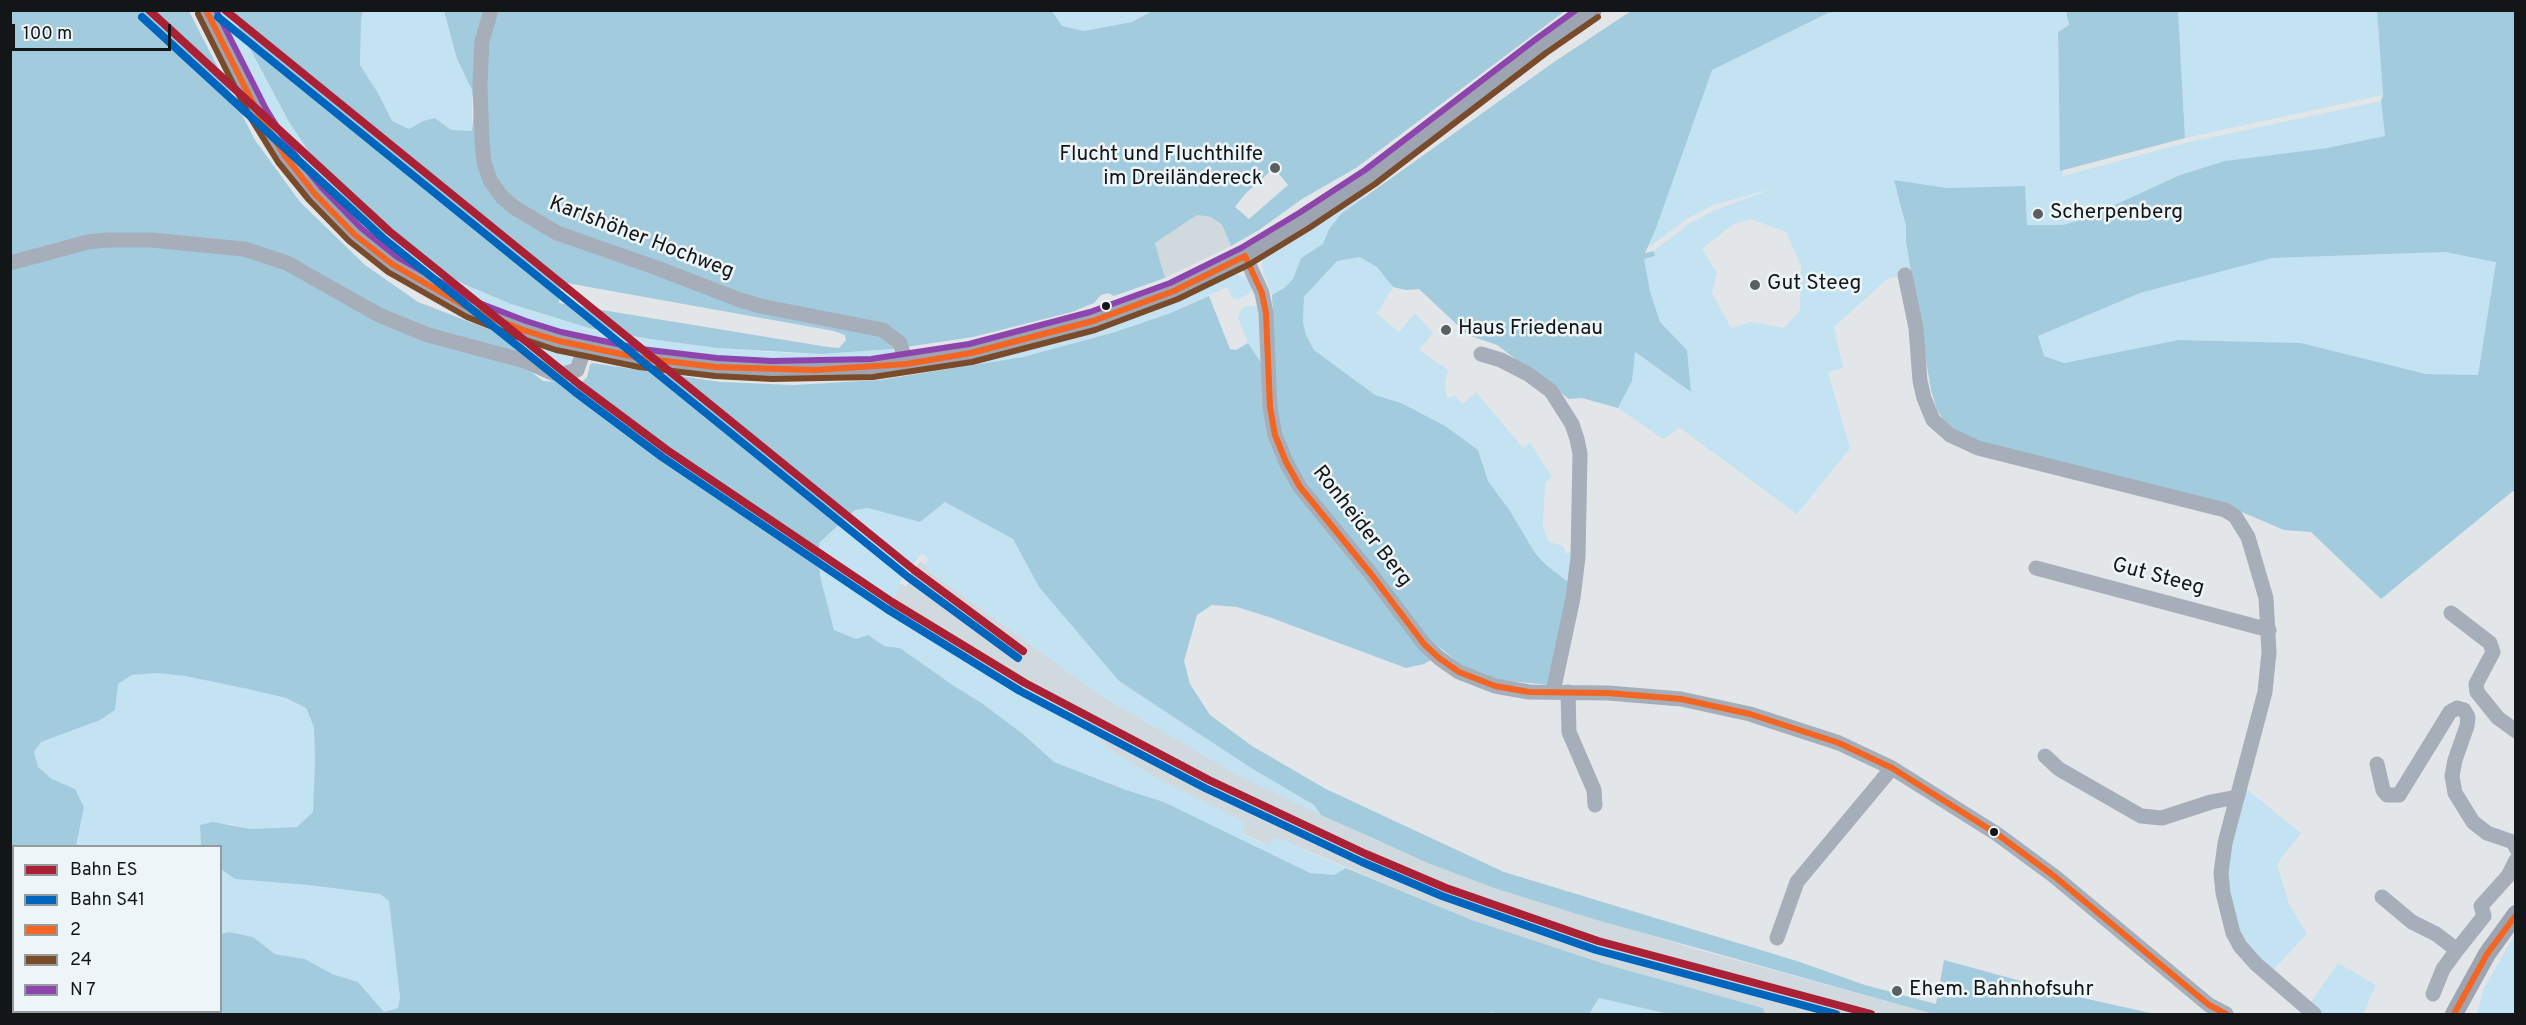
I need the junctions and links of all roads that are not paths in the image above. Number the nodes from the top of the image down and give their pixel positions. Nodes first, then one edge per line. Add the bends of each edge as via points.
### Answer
1 (206, 10) edge
2 (491, 10) edge
3 (1593, 10) edge
4 (1245, 255) junction
5 (10, 263) edge
6 (1905, 275) dead end
7 (585, 346) junction
8 (1481, 354) dead end
9 (906, 364) junction
10 (2036, 568) dead end
11 (2451, 613) dead end
12 (2269, 630) junction
13 (1560, 692) junction
14 (2516, 731) edge
15 (2045, 756) dead end
16 (2377, 764) dead end
17 (1892, 768) junction
18 (2237, 797) junction
19 (1595, 805) dead end
20 (2516, 848) edge
21 (2516, 860) edge
22 (2382, 897) dead end
23 (2516, 914) edge
24 (2484, 916) junction
25 (2503, 930) junction
26 (1777, 938) dead end
27 (2457, 950) junction
28 (2433, 994) dead end
29 (2226, 1014) edge
30 (2314, 1014) edge
31 (2454, 1014) edge

1 - 7 main road via 258,113 285,156 355,235 424,285 470,309 523,330
2 - 9 street, Karlshöher Hochweg via 482,41 482,141 490,180 502,197 534,222 557,233 740,300 884,330 900,343
3 - 4 main road via 1370,177
4 - 9 main road via 1174,291 1093,321 971,353
4 - 13 street, Ronheider Berg via 1262,293 1266,313 1275,435 1300,487 1439,658 1488,684 1529,692
5 - 7 street via 107,240 244,249 287,263 408,327 525,361 552,373 577,370
6 - 12 street via 1917,328 1924,398 1933,420 1942,429 1978,448 2213,506 2235,516 2248,537 2261,578
7 - 9 main road via 640,358 716,367 849,369
8 - 13 street via 1528,374 1551,391 1572,424 1579,447 1578,557
10 - 12 street, Gut Steeg
11 - 14 street via 2490,644 2493,652 2476,684 2478,692 2498,718
12 - 18 street via 2265,692
13 - 17 street, Ronheider Berg via 1681,699 1750,714 1839,743
13 - 19 street via 1569,732 1594,790
15 - 18 street via 2059,769 2141,816 2162,818
16 - 20 street via 2383,790 2387,795 2398,795 2446,717 2457,708 2464,710 2467,726 2452,776 2455,793 2473,822 2487,833 2512,842
17 - 26 street via 1797,882
17 - 29 street, Ronheider Berg via 1974,819 2054,876 2209,1005
18 - 30 street via 2221,873 2233,933 2256,964
21 - 24 street via 2508,876 2481,906
22 - 27 street via 2412,922
23 - 25 main road
24 - 25 street
24 - 27 street
25 - 31 main road
27 - 28 street via 2443,969

